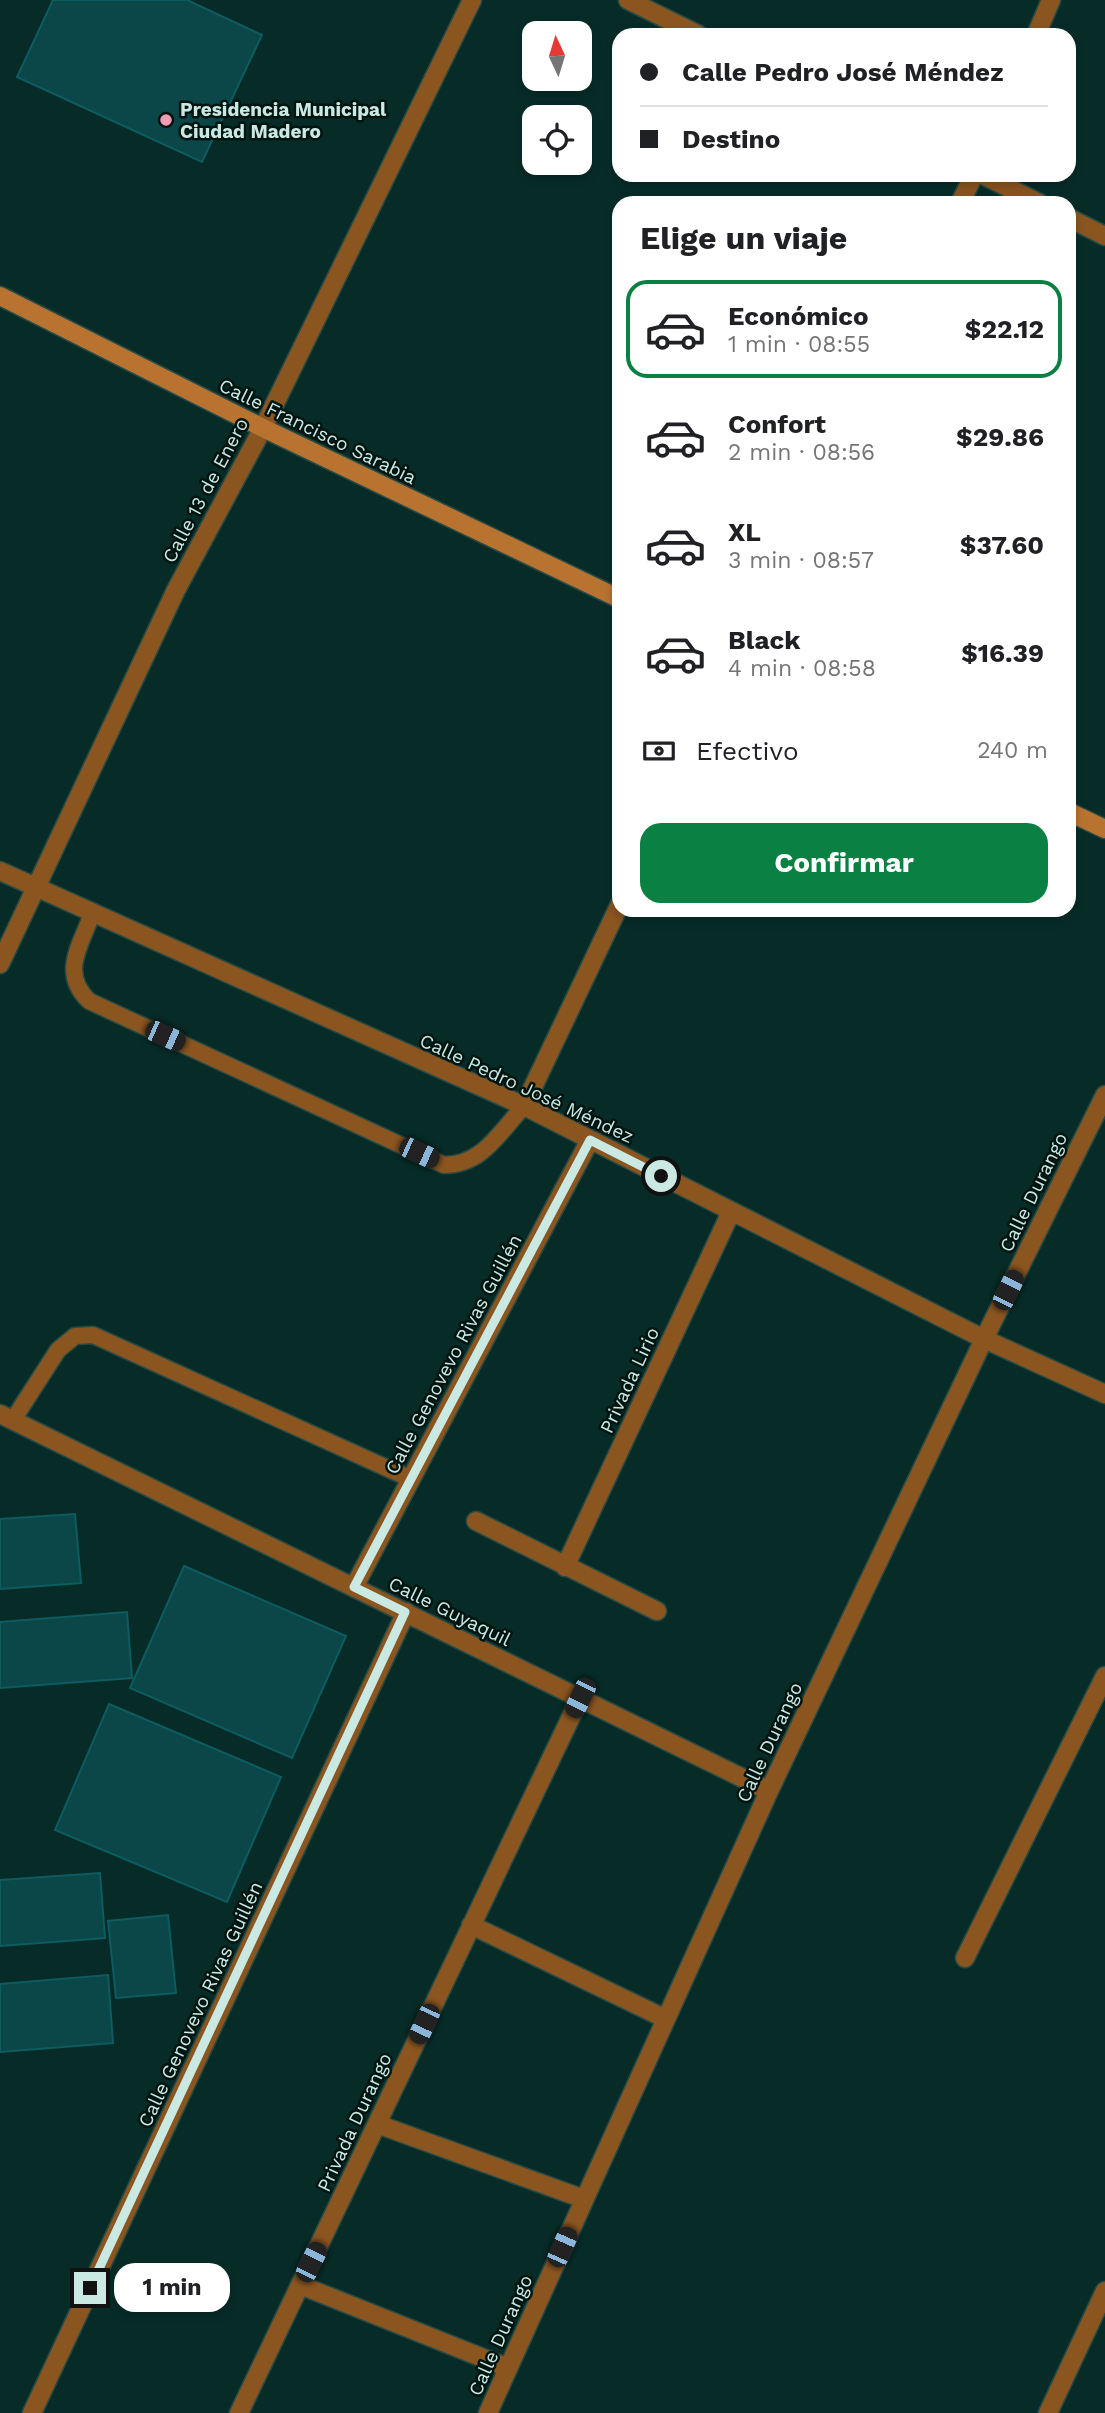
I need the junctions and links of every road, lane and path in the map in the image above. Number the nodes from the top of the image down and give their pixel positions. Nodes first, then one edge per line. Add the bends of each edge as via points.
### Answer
1 (472, 0) edge
2 (628, 0) edge
3 (1051, 0) edge
4 (685, 28) edge
5 (1039, 28) edge
6 (996, 182) edge
7 (1025, 196) edge
8 (1076, 222) edge
9 (1105, 236) edge
10 (0, 296) edge
11 (262, 428) junction
12 (612, 595) edge
13 (1076, 815) edge
14 (1105, 829) edge
15 (0, 871) edge
16 (36, 889) junction
17 (92, 914) junction
18 (614, 917) edge
19 (0, 964) edge
20 (1105, 1096) edge
21 (524, 1106) junction
22 (590, 1140) junction
23 (732, 1212) junction
24 (984, 1339) junction
25 (1105, 1394) edge
26 (7, 1417) edge
27 (411, 1479) junction
28 (476, 1521) dead end
29 (565, 1567) junction
30 (354, 1587) junction
31 (657, 1611) dead end
32 (405, 1612) junction
33 (1105, 1676) edge
34 (580, 1698) junction
35 (769, 1791) junction
36 (471, 1925) junction
37 (965, 1958) dead end
38 (666, 2019) junction
39 (377, 2123) junction
40 (584, 2199) junction
41 (300, 2285) junction
42 (1105, 2291) edge
43 (508, 2368) junction
44 (32, 2413) edge
45 (239, 2413) edge
46 (488, 2413) edge
47 (1048, 2413) edge

1 - 11 street, Calle 13 de Enero
2 - 4 street
3 - 5 street
6 - 7 street
8 - 9 street
10 - 11 main road, Calle Francisco Sarabia
11 - 12 main road, Calle Francisco Sarabia
11 - 16 street, Calle 13 de Enero via 176,590
13 - 14 main road
15 - 16 street, Calle Pedro José Méndez
16 - 17 street, Calle Pedro José Méndez
16 - 19 street, Calle 13 de Enero
17 - 21 street, Calle Pedro José Méndez
17 - 21 lane via 72,970 76,989 89,1001 444,1165 474,1160
18 - 21 street
20 - 24 street, Calle Durango
21 - 22 street, Calle Pedro José Méndez
22 - 23 street, Calle Pedro José Méndez
22 - 27 street, Calle Genovevo Rivas Guillén
23 - 24 street, Calle Pedro José Méndez
23 - 29 street, Privada Lirio
24 - 25 street, Calle Pedro José Méndez
24 - 35 street, Calle Durango
26 - 27 lane via 58,1350 75,1336 93,1335
26 - 30 street, Calle Guyaquil
27 - 30 street, Calle Genovevo Rivas Guillén
28 - 29 street
29 - 31 street
30 - 32 street, Calle Guyaquil
32 - 34 street, Calle Guyaquil
32 - 44 street, Calle Genovevo Rivas Guillén
33 - 37 street
34 - 35 street, Calle Guyaquil
34 - 36 street, Privada Durango
35 - 38 street, Calle Durango
36 - 38 street
36 - 39 street, Privada Durango
38 - 40 street, Calle Durango
39 - 40 street
39 - 41 street, Privada Durango
40 - 43 street, Calle Durango
41 - 43 street
41 - 45 street, Privada Durango
42 - 47 street
43 - 46 street, Calle Durango

